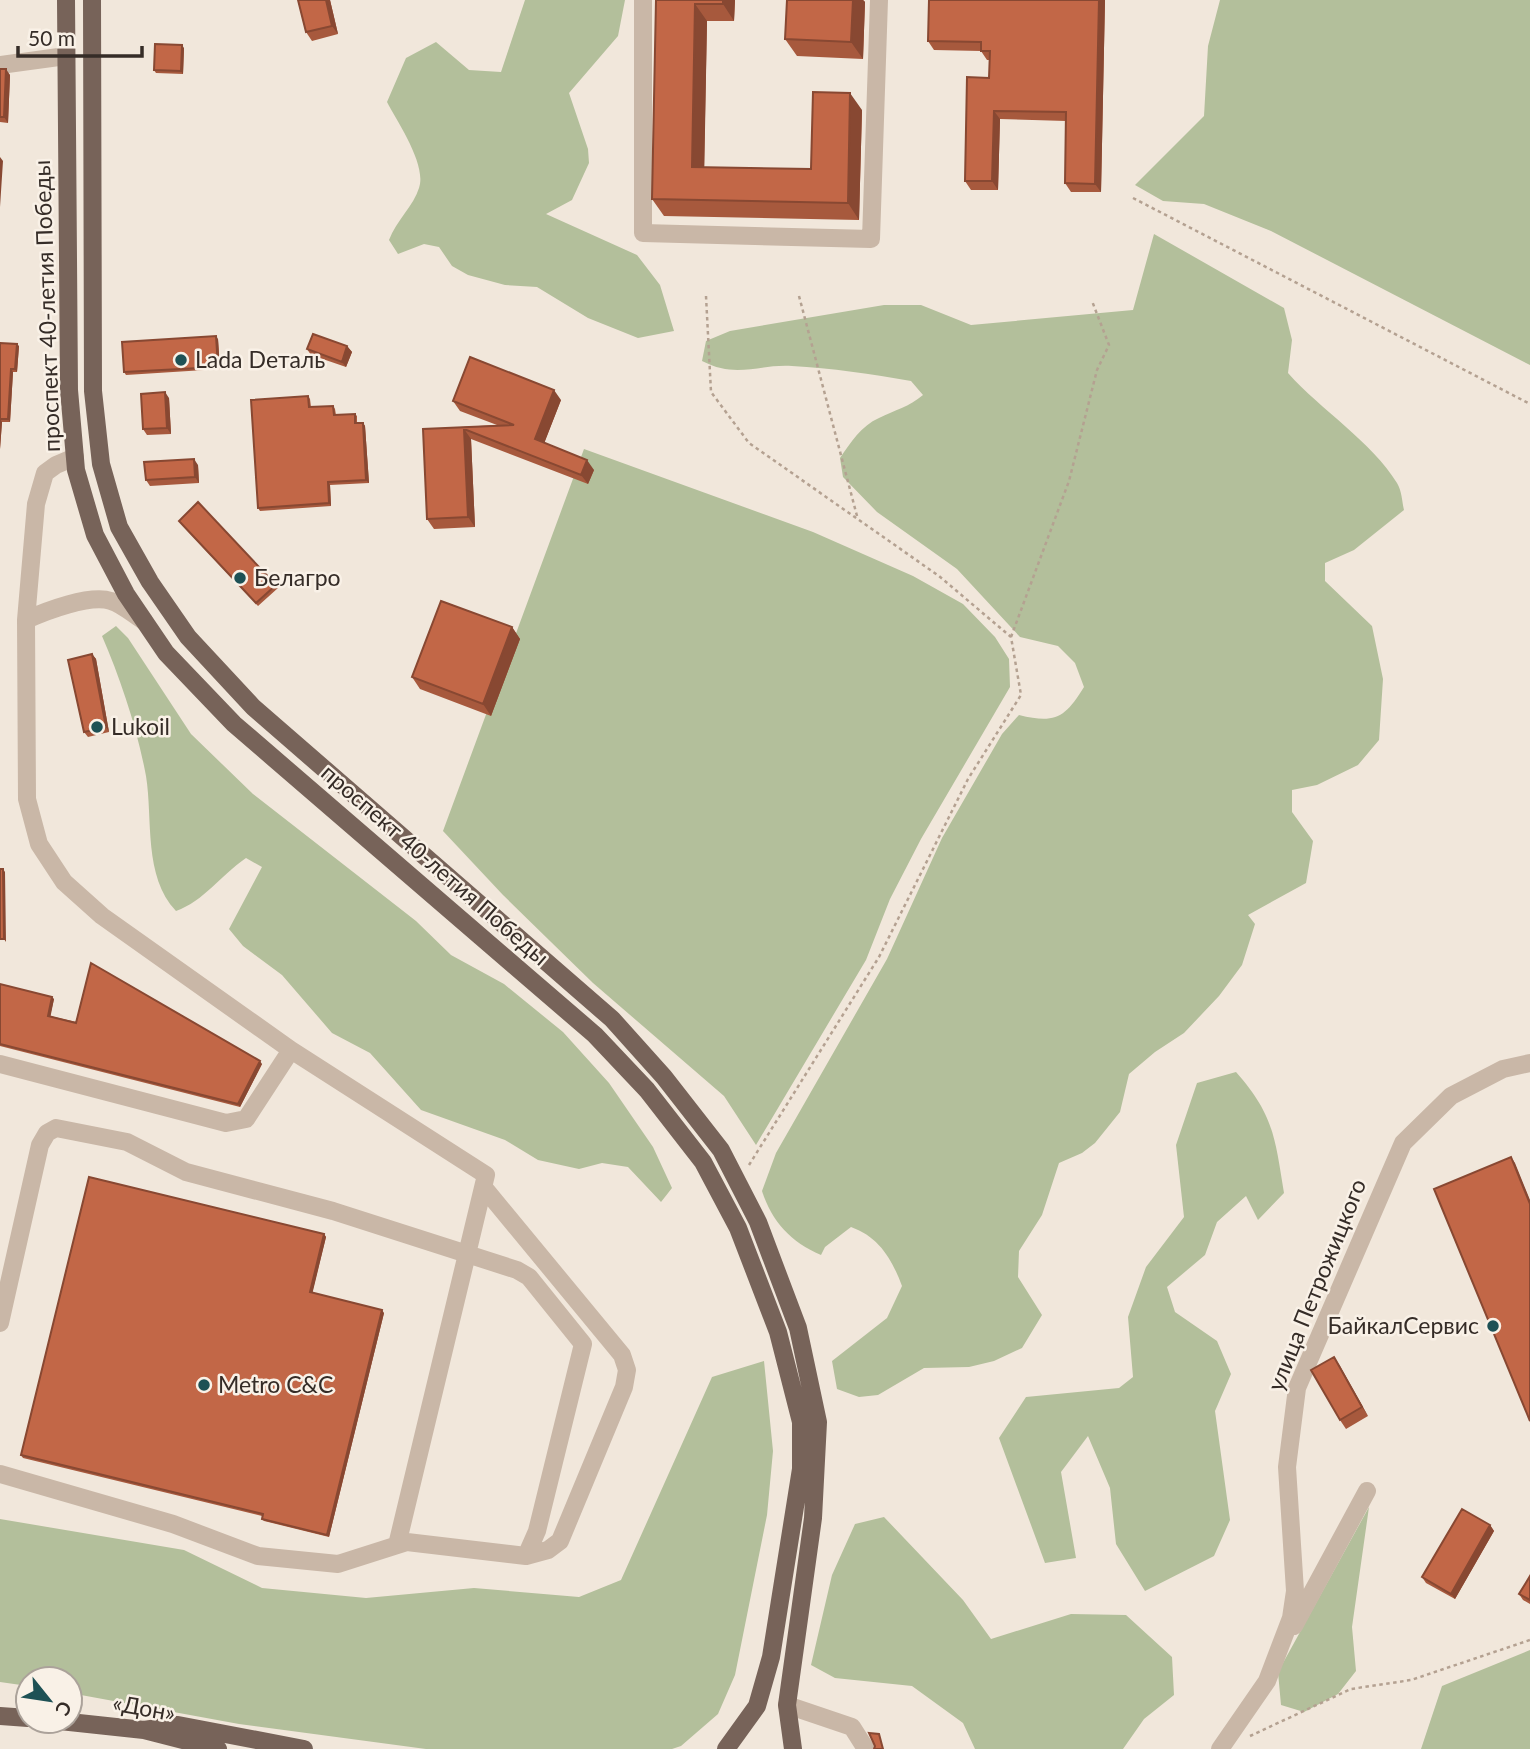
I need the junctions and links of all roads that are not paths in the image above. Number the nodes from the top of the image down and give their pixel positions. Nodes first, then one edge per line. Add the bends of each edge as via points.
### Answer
1 (66, 0) edge
2 (92, 0) edge
3 (643, 0) edge
4 (879, 0) edge
5 (66, 56) junction
6 (0, 65) edge
7 (100, 453) junction
8 (75, 457) junction
9 (26, 620) junction
10 (144, 621) junction
11 (291, 1050) junction
12 (1530, 1063) edge
13 (0, 1064) edge
14 (485, 1189) junction
15 (470, 1255) junction
16 (0, 1323) edge
17 (0, 1474) edge
18 (1367, 1491) dead end
19 (397, 1545) junction
20 (526, 1556) junction
21 (1281, 1647) junction
22 (787, 1705) junction
23 (84, 1724) edge
24 (144, 1730) junction
25 (218, 1749) edge
26 (304, 1749) edge
27 (726, 1749) edge
28 (793, 1749) edge
29 (866, 1749) edge
30 (1220, 1749) edge

1 - 5 main road, проспект 40-летия Победы
2 - 7 main road, проспект 40-летия Победы via 93,391
3 - 4 street via 643,233 872,239
5 - 6 street
5 - 8 main road, проспект 40-летия Победы via 69,390
7 - 8 main road
7 - 22 main road, проспект 40-летия Победы via 119,527 188,638 253,707 612,1019 721,1150 758,1222 798,1328 818,1422 813,1518
8 - 9 street via 45,474 36,504
8 - 10 main road, проспект 40-летия Победы via 95,535
9 - 10 street via 90,600 110,600
9 - 11 street via 27,799 40,844 64,883 102,916
10 - 27 main road, проспект 40-летия Победы via 166,653 234,724 594,1035 647,1090 703,1162 738,1228 778,1332 801,1422 801,1469 771,1657 757,1706
11 - 13 street via 246,1119 226,1123
11 - 14 street via 486,1175
12 - 21 street, улица Петрожицкого via 1503,1069 1451,1096 1403,1143 1297,1388 1287,1467 1294,1591
14 - 15 street
14 - 20 street via 622,1355 627,1370 560,1541
15 - 16 street via 334,1211 186,1172 127,1142 56,1128 40,1145
15 - 19 street
15 - 20 street via 525,1273 583,1344 537,1531
17 - 19 street via 173,1524 258,1556 338,1564
18 - 21 street
19 - 20 street via 407,1542
21 - 30 street, улица Петрожицкого via 1267,1681
22 - 28 main road, проспект 40-летия Победы
22 - 29 street via 852,1727
23 - 24 main road, «Дон»
24 - 25 main road, «Дон»
24 - 26 main road via 178,1725

